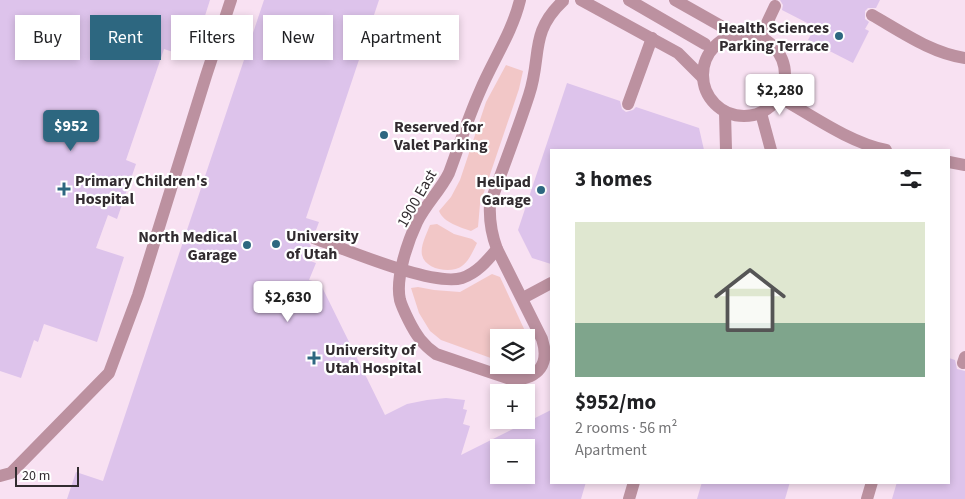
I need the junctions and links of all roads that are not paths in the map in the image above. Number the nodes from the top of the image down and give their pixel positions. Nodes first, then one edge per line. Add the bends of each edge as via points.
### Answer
1 (231, 0) edge
2 (520, 0) edge
3 (546, 0) edge
4 (565, 0) edge
5 (581, 0) edge
6 (629, 0) edge
7 (675, 0) edge
8 (775, 6) dead end
9 (872, 16) dead end
10 (741, 34) junction
11 (652, 38) junction
12 (760, 38) junction
13 (705, 44) dead end
14 (965, 58) edge
15 (703, 78) junction
16 (779, 97) junction
17 (628, 104) dead end
18 (725, 112) junction
19 (760, 113) junction
20 (726, 149) edge
21 (771, 149) edge
22 (881, 149) edge
23 (950, 162) edge
24 (965, 165) edge
25 (314, 238) dead end
26 (498, 249) junction
27 (402, 269) junction
28 (550, 284) edge
29 (523, 298) junction
30 (0, 476) edge
31 (633, 484) edge
32 (871, 484) edge
33 (629, 499) edge
34 (867, 499) edge

1 - 30 street via 138,295 109,373 11,473
2 - 27 street, 1900 East via 471,112 449,173 418,221
3 - 4 street
4 - 26 street, 1900 East via 553,10 541,31 530,94 490,204 489,221
5 - 11 street
6 - 13 street
7 - 10 street
8 - 12 street
9 - 14 street via 927,46
10 - 12 street
10 - 15 street via 723,39 710,52
11 - 15 street via 678,53
11 - 17 street
12 - 16 street via 776,50 784,68 785,78
15 - 18 street via 706,92
16 - 19 street
16 - 22 street via 852,139
18 - 19 street via 738,116
18 - 20 street
19 - 21 street
23 - 24 street
25 - 27 street
26 - 27 street via 483,265 461,278 432,278
26 - 29 street, 1900 East
27 - 29 street, 1900 East via 400,300 416,335 425,346 436,354 513,380 532,375 546,359 542,339
28 - 29 street
31 - 33 street
32 - 34 street

